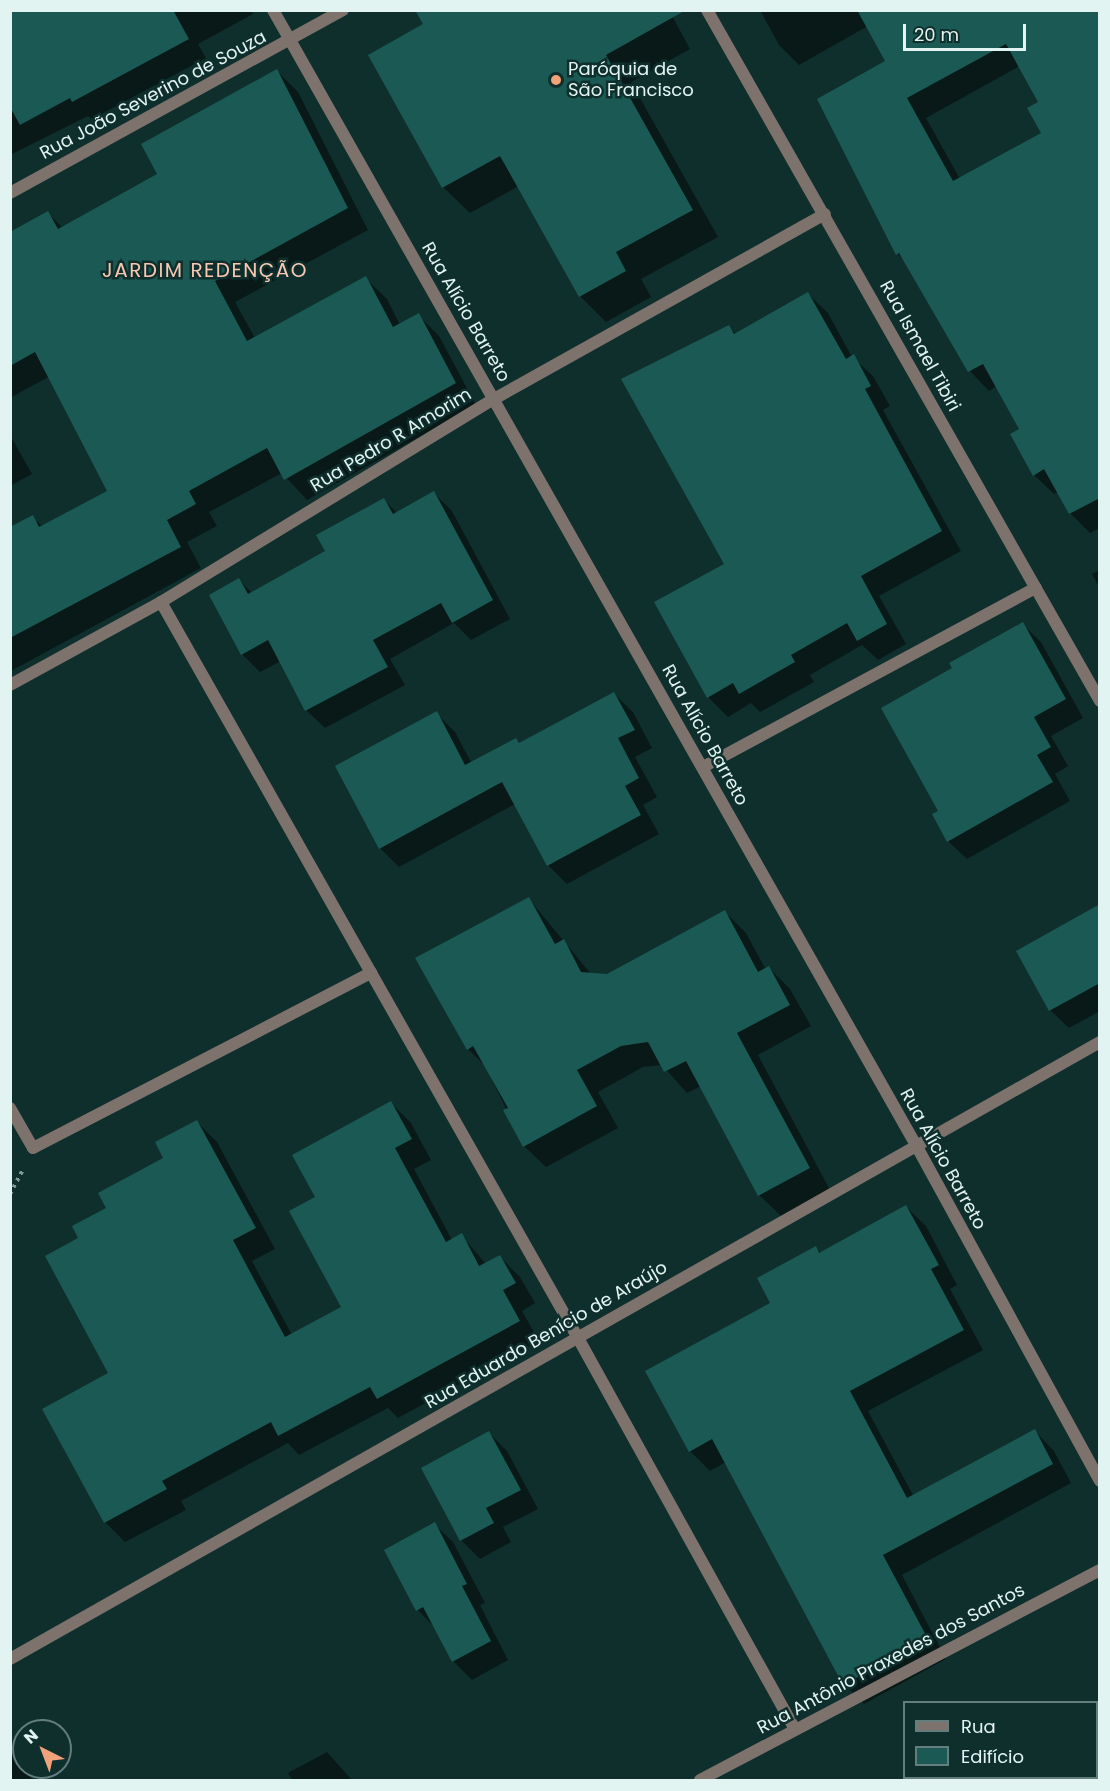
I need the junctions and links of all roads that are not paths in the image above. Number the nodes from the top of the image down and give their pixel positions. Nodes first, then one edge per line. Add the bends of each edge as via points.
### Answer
1 (273, 10) edge
2 (343, 10) edge
3 (707, 10) edge
4 (291, 41) junction
5 (10, 193) edge
6 (825, 214) junction
7 (494, 399) junction
8 (1035, 588) junction
9 (161, 602) junction
10 (10, 685) edge
11 (1100, 701) edge
12 (703, 767) junction
13 (371, 973) junction
14 (1100, 1042) edge
15 (10, 1107) edge
16 (916, 1145) junction
17 (578, 1338) junction
18 (1100, 1481) edge
19 (1100, 1570) edge
20 (10, 1659) edge
21 (795, 1729) junction
22 (700, 1780) edge

1 - 4 street, Rua Alício Barreto
2 - 4 street, Rua João Severino de Souza
3 - 6 street, Rua Ismael Tibiri
4 - 5 street, Rua João Severino de Souza
4 - 7 street, Rua Alício Barreto
6 - 7 street, Rua Pedro R Amorim
6 - 8 street, Rua Ismael Tibiri
7 - 9 street, Rua Pedro R Amorim
7 - 12 street, Rua Alício Barreto
8 - 11 street, Rua Ismael Tibiri
8 - 12 street
9 - 10 street, Rua Pedro R Amorim
9 - 13 street
12 - 16 street, Rua Alício Barreto
13 - 15 street via 33,1148
13 - 17 street
14 - 16 street, Rua Eduardo Benício de Araújo
16 - 17 street, Rua Eduardo Benício de Araújo
16 - 18 street, Rua Alício Barreto
17 - 20 street, Rua Eduardo Benício de Araújo
17 - 21 street
19 - 21 street, Rua Antônio Praxedes dos Santos
21 - 22 street, Rua Antônio Praxedes dos Santos

